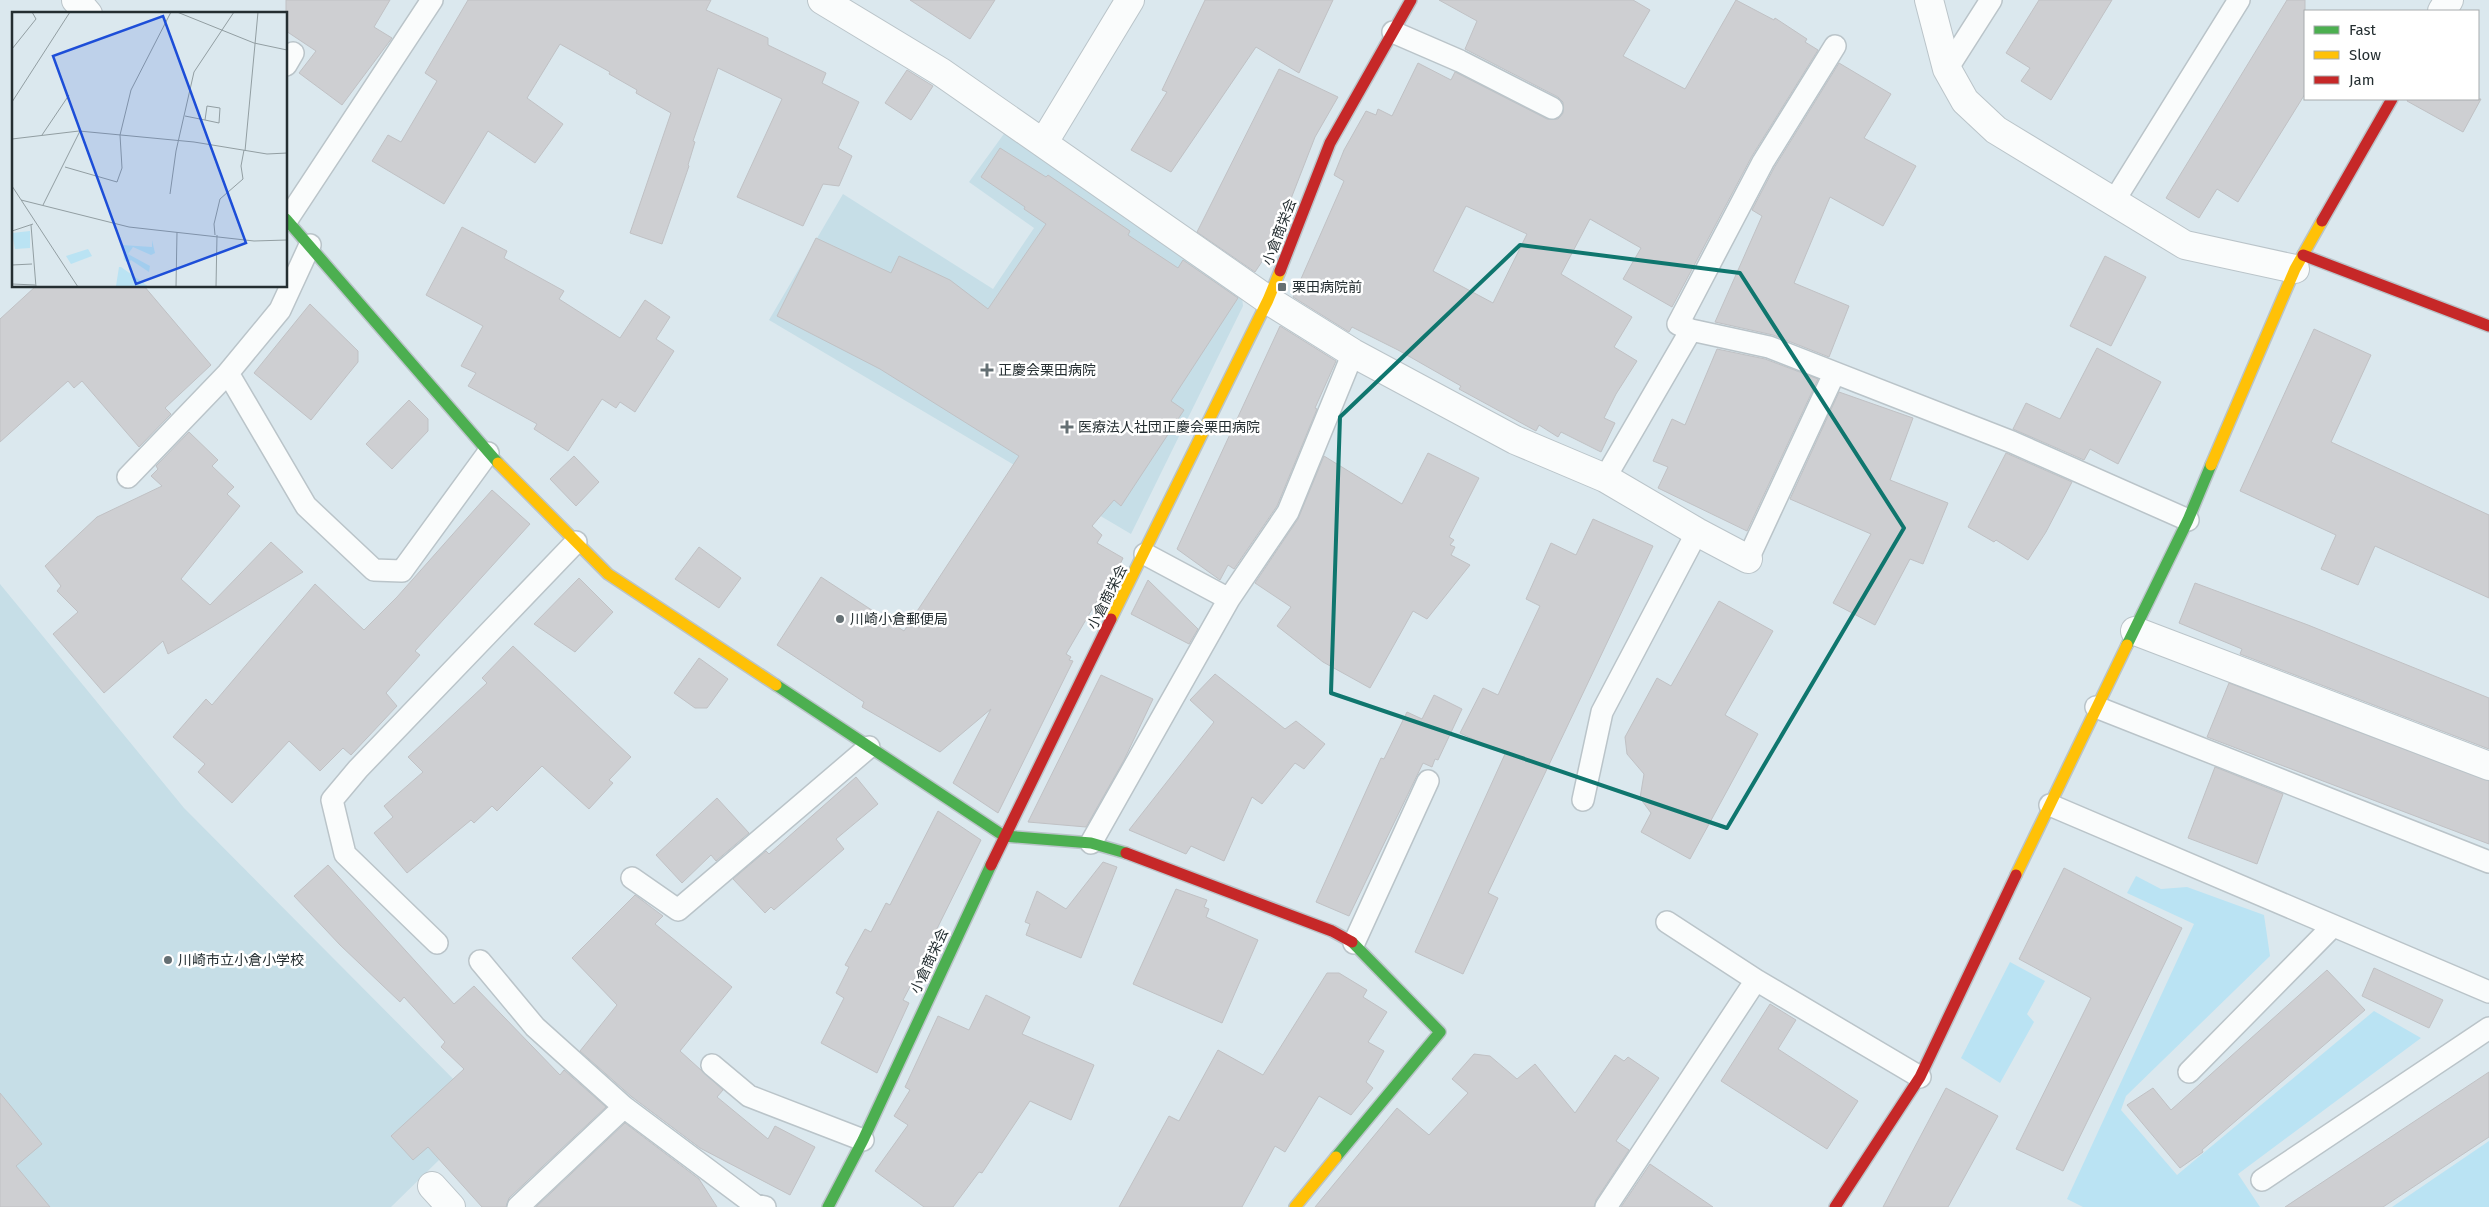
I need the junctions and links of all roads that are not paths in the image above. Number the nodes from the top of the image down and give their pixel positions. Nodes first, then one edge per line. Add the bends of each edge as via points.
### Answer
1 (76, 0) edge
2 (432, 0) edge
3 (822, 0) edge
4 (1130, 0) edge
5 (1411, 0) edge
6 (1929, 0) edge
7 (1990, 0) edge
8 (2239, 0) edge
9 (86, 12) edge
10 (1393, 32) junction
11 (1835, 46) dead end
12 (1947, 69) junction
13 (2391, 100) edge
14 (1552, 108) dead end
15 (1044, 142) junction
16 (2114, 201) junction
17 (288, 217) edge
18 (288, 220) edge
19 (310, 245) junction
20 (2299, 262) junction
21 (1268, 300) junction
22 (2489, 326) edge
23 (1691, 330) junction
24 (1353, 353) junction
25 (228, 373) junction
26 (1834, 374) junction
27 (488, 453) junction
28 (128, 477) dead end
29 (1605, 478) junction
30 (2188, 520) junction
31 (1697, 532) junction
32 (576, 542) junction
33 (1145, 554) junction
34 (1748, 559) joint
35 (1229, 599) junction
36 (2135, 631) junction
37 (2096, 707) junction
38 (869, 747) junction
39 (2489, 766) edge
40 (1428, 781) dead end
41 (1583, 800) dead end
42 (2050, 805) junction
43 (1004, 836) junction
44 (1091, 842) junction
45 (2489, 862) edge
46 (632, 878) dead end
47 (1667, 922) dead end
48 (2332, 927) junction
49 (437, 942) dead end
50 (1354, 943) junction
51 (480, 962) dead end
52 (1756, 980) junction
53 (2489, 992) edge
54 (2489, 1028) edge
55 (712, 1065) dead end
56 (2189, 1072) dead end
57 (1920, 1077) junction
58 (624, 1107) junction
59 (863, 1140) junction
60 (2262, 1180) dead end
61 (432, 1186) dead end
62 (451, 1207) edge
63 (518, 1207) edge
64 (765, 1207) edge
65 (828, 1207) edge
66 (1295, 1207) edge
67 (1606, 1207) edge
68 (1835, 1207) edge

1 - 9 street
2 - 17 lane
3 - 15 street via 941,72
4 - 15 street
5 - 10 street, 小倉商栄会
6 - 12 street
7 - 12 lane
8 - 16 lane
10 - 14 lane via 1460,61
10 - 21 street, 小倉商栄会 via 1330,144
11 - 23 lane via 1762,162 1678,324
12 - 16 street via 1965,101 1996,130
13 - 20 street
15 - 21 street
16 - 20 street via 2185,245
18 - 19 street
19 - 25 lane via 280,310
19 - 27 street
20 - 22 street
20 - 30 street
21 - 24 street
21 - 33 street, 小倉商栄会
23 - 26 lane via 1769,347
23 - 29 lane
24 - 29 street via 1514,440
24 - 35 lane via 1288,512
25 - 27 lane via 306,506 374,570 402,571
25 - 28 lane
26 - 30 lane via 2012,442
26 - 34 lane
27 - 32 street
29 - 31 street
30 - 36 street
31 - 34 street
31 - 41 lane via 1602,712
32 - 38 street via 608,574
32 - 49 lane via 332,800 345,854
33 - 35 lane
33 - 43 street, 小倉商栄会
35 - 44 lane
36 - 37 street
36 - 39 street
37 - 42 street
37 - 45 lane
38 - 43 street
38 - 46 lane via 678,910
40 - 50 lane
42 - 48 lane
42 - 57 street
43 - 44 street
43 - 59 street, 小倉商栄会
44 - 50 street via 1332,931
47 - 52 lane
48 - 53 lane
48 - 56 lane
50 - 66 street via 1440,1032
51 - 58 lane via 535,1027
52 - 57 lane
52 - 67 lane
54 - 60 lane
55 - 59 lane via 749,1096
57 - 68 street
58 - 63 lane
58 - 64 lane via 755,1205
59 - 65 street, 小倉商栄会
61 - 62 street

